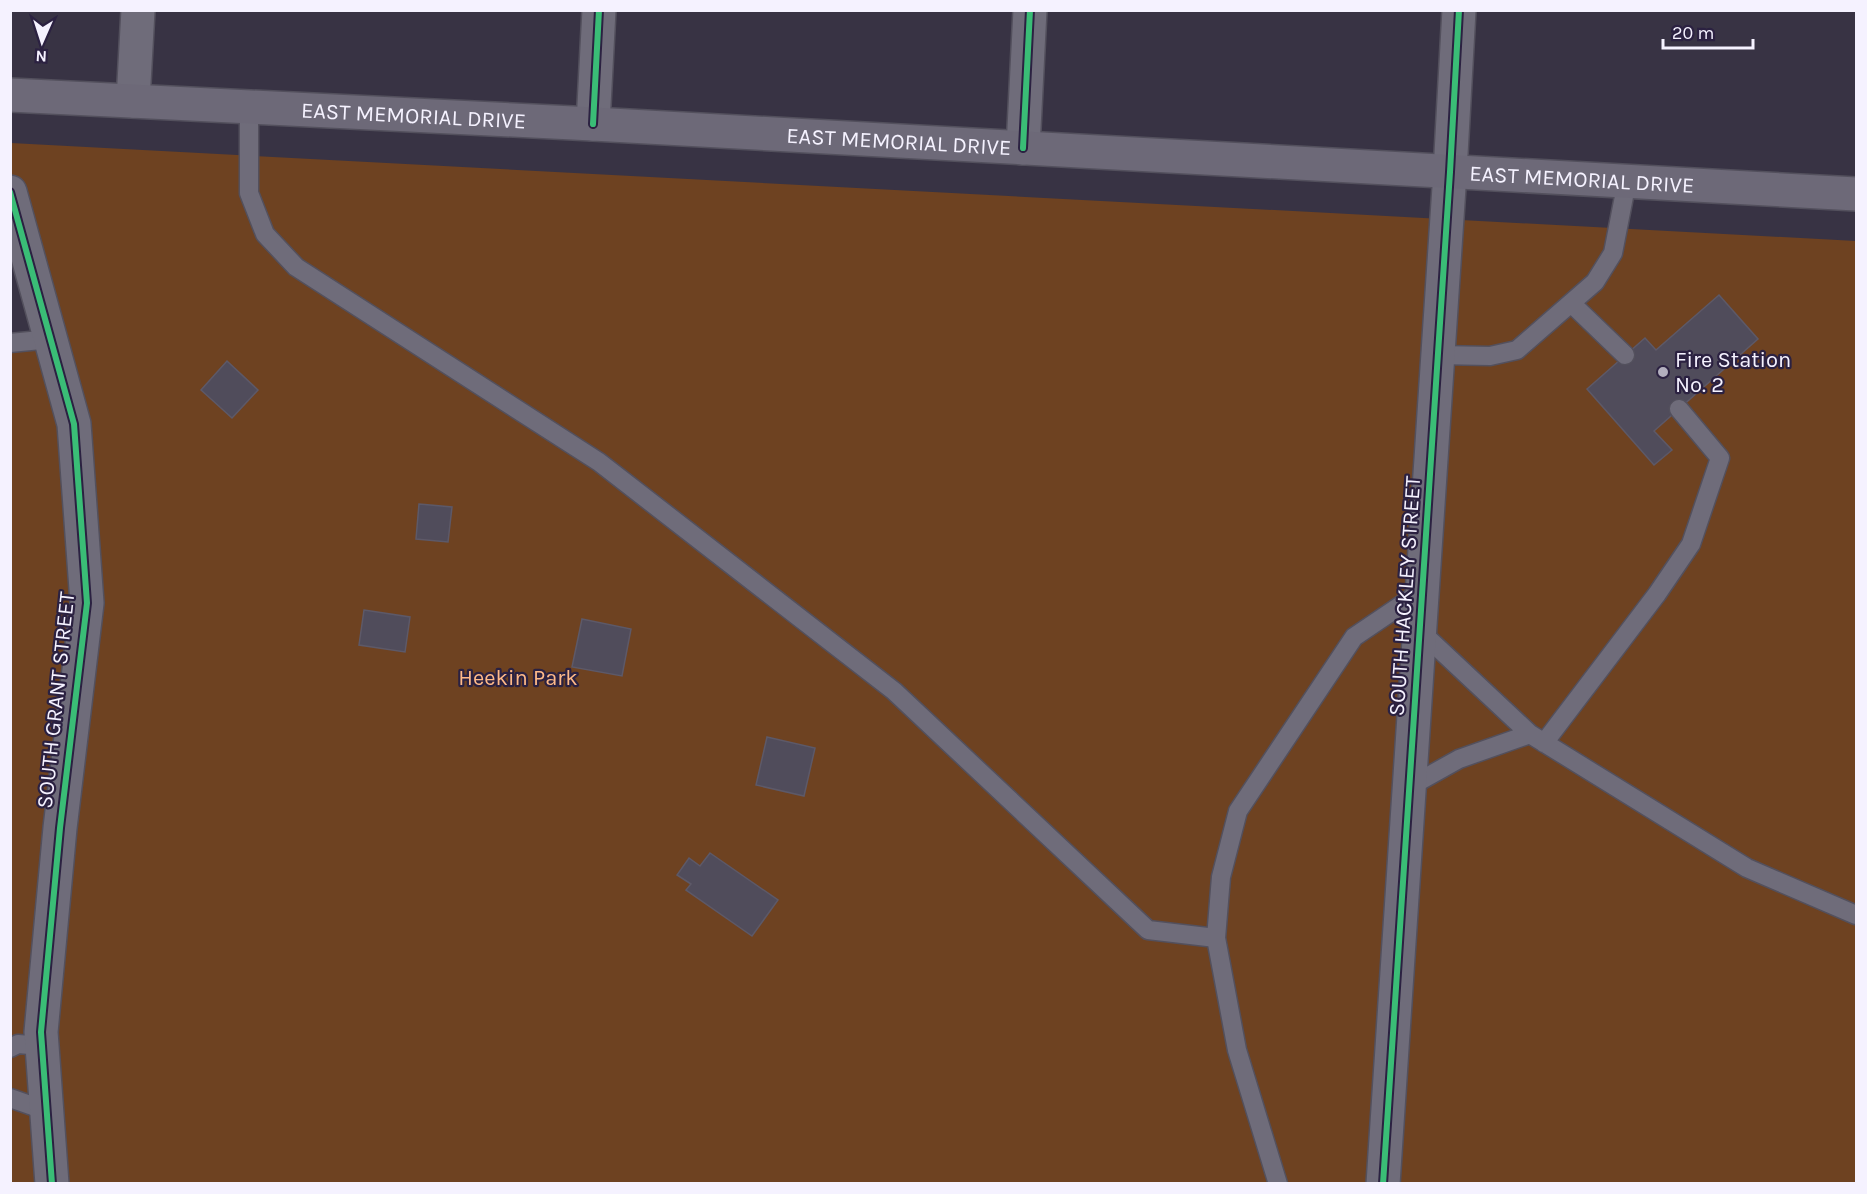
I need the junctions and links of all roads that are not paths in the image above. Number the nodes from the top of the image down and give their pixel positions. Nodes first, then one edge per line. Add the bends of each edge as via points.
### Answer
1 (138, 10) edge
2 (599, 10) edge
3 (1030, 10) edge
4 (1459, 10) edge
5 (10, 95) edge
6 (133, 101) junction
7 (249, 107) junction
8 (593, 124) junction
9 (1023, 148) junction
10 (1450, 172) junction
11 (1627, 181) junction
12 (10, 192) edge
13 (1857, 194) edge
14 (1571, 303) junction
15 (51, 339) junction
16 (10, 343) edge
17 (1438, 355) junction
18 (1625, 355) dead end
19 (1679, 409) dead end
20 (1422, 591) junction
21 (1419, 630) junction
22 (1537, 739) junction
23 (1409, 787) junction
24 (1857, 915) edge
25 (1216, 938) junction
26 (26, 1047) edge
27 (10, 1098) edge
28 (47, 1111) junction
29 (52, 1184) edge
30 (1278, 1184) edge
31 (1383, 1184) edge

1 - 6 street
2 - 8 street
3 - 9 street
4 - 10 street, SOUTH HACKLEY STREET
5 - 6 main road, EAST MEMORIAL DRIVE
6 - 7 main road, EAST MEMORIAL DRIVE
7 - 8 main road, EAST MEMORIAL DRIVE
7 - 25 lane via 249,194 265,234 296,267 599,462 894,692 1148,930
8 - 9 main road, EAST MEMORIAL DRIVE
9 - 10 main road, EAST MEMORIAL DRIVE
10 - 11 main road, EAST MEMORIAL DRIVE
10 - 17 street, SOUTH HACKLEY STREET
11 - 13 main road, EAST MEMORIAL DRIVE
11 - 14 lane via 1613,253 1595,282
12 - 15 street, SOUTH GRANT STREET
14 - 17 lane via 1517,350 1490,356
14 - 18 lane
15 - 16 lane
15 - 26 street, SOUTH GRANT STREET via 75,424 87,603 41,1032
17 - 20 street, SOUTH HACKLEY STREET
19 - 22 lane via 1720,458 1691,544 1657,594
20 - 21 street, SOUTH HACKLEY STREET
20 - 25 lane via 1354,637 1238,811 1221,877
21 - 22 lane
21 - 23 street, SOUTH HACKLEY STREET
22 - 23 lane via 1459,759
22 - 24 lane via 1747,868
23 - 31 street, SOUTH HACKLEY STREET
25 - 30 lane via 1237,1050
26 - 28 street, SOUTH GRANT STREET
27 - 28 lane
28 - 29 street, SOUTH GRANT STREET

